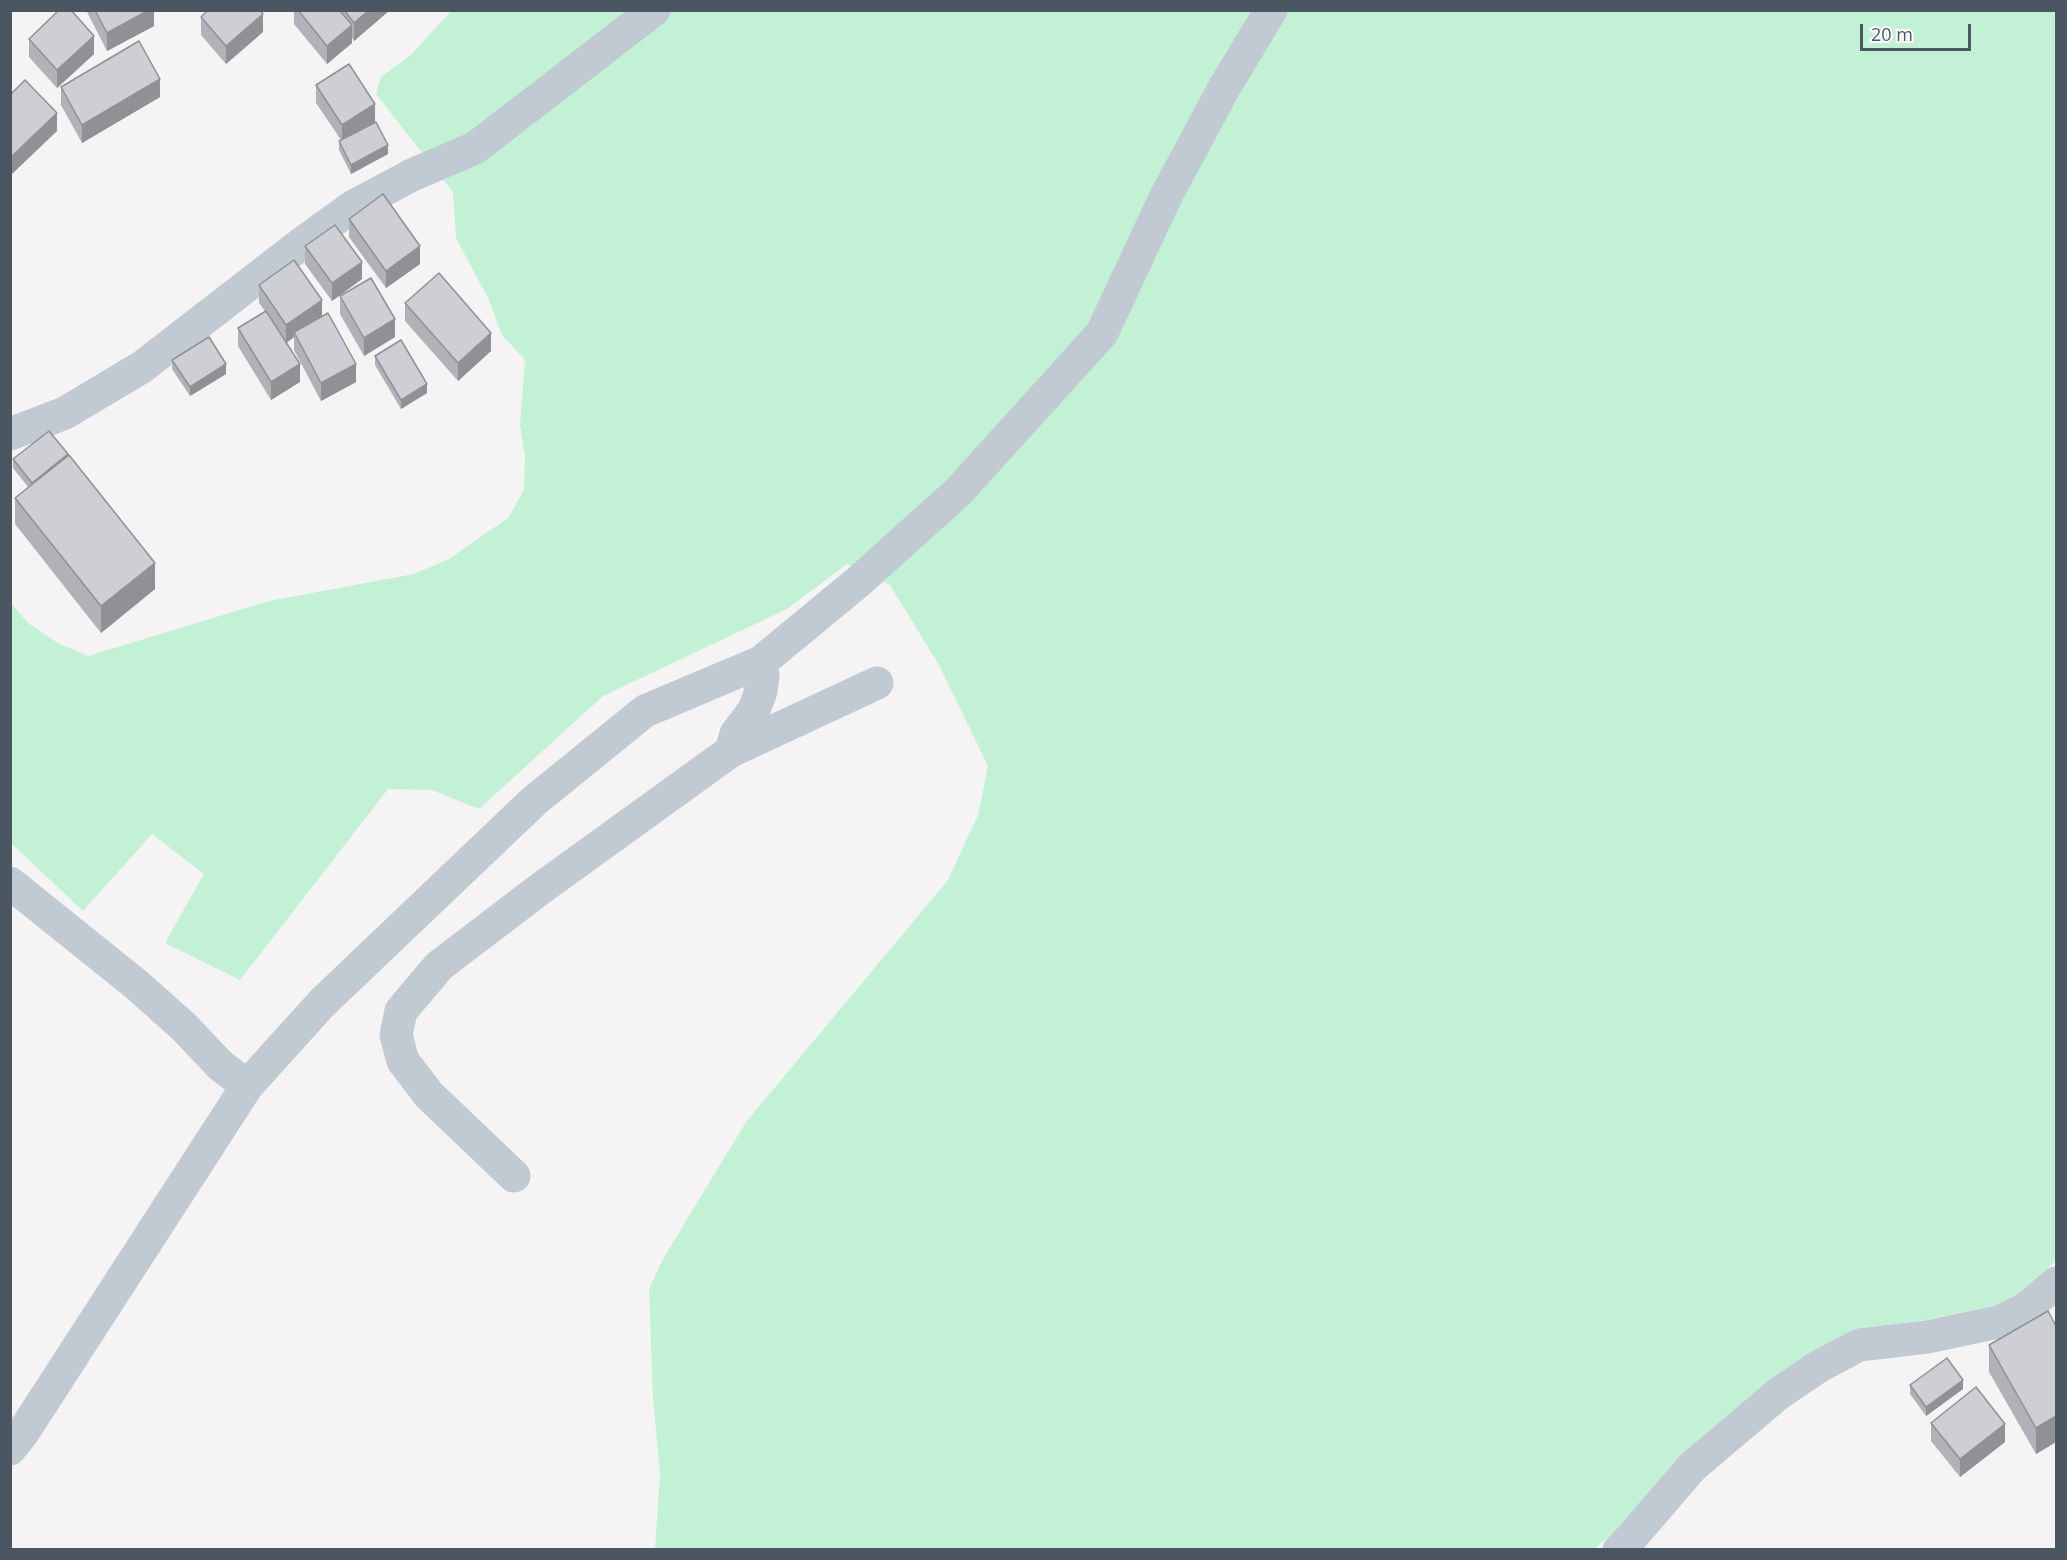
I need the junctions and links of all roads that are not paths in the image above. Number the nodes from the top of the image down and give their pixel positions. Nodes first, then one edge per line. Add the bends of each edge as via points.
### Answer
1 (654, 10) edge
2 (1271, 10) edge
3 (10, 434) edge
4 (761, 662) junction
5 (877, 683) dead end
6 (731, 751) junction
7 (10, 884) edge
8 (247, 1086) junction
9 (514, 1176) dead end
10 (2056, 1283) edge
11 (10, 1449) edge
12 (1619, 1550) edge

1 - 3 street via 475,148 352,207 142,368 65,413
2 - 4 street via 1166,196 1102,333 958,492
4 - 6 street via 761,691 754,710 736,734
4 - 8 street via 645,711 534,801 322,1003
5 - 6 street
6 - 9 street via 439,966 401,1011 396,1035 403,1061 429,1095
7 - 8 street via 137,985
8 - 11 street
10 - 12 street via 2024,1310 1998,1322 1927,1337 1859,1345 1818,1367 1778,1394 1692,1467

